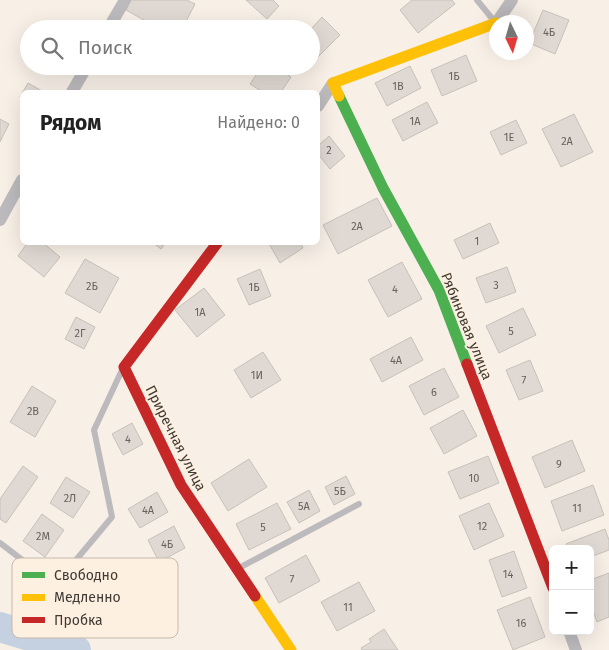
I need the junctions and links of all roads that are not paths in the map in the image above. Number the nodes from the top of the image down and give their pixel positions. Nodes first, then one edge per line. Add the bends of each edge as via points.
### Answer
1 (125, 0) edge
2 (476, 0) edge
3 (512, 0) edge
4 (490, 15) edge
5 (502, 15) edge
6 (113, 20) edge
7 (489, 26) edge
8 (82, 75) edge
9 (333, 83) junction
10 (73, 90) edge
11 (320, 103) edge
12 (20, 184) edge
13 (0, 220) edge
14 (216, 245) edge
15 (124, 367) junction
16 (359, 504) dead end
17 (0, 543) edge
18 (20, 558) edge
19 (78, 558) edge
20 (237, 569) junction
21 (549, 578) edge
22 (570, 635) edge
23 (291, 650) edge
24 (576, 650) edge

1 - 6 street
2 - 4 lane
3 - 5 street
7 - 9 street
8 - 10 street
9 - 11 street
9 - 21 street, Рябиновая улица via 383,188 439,290
12 - 13 street
14 - 15 street
15 - 19 lane via 94,430 112,517
15 - 20 street, Приречная улица via 181,485
16 - 20 lane
17 - 18 lane
20 - 23 street, Приречная улица
22 - 24 street

